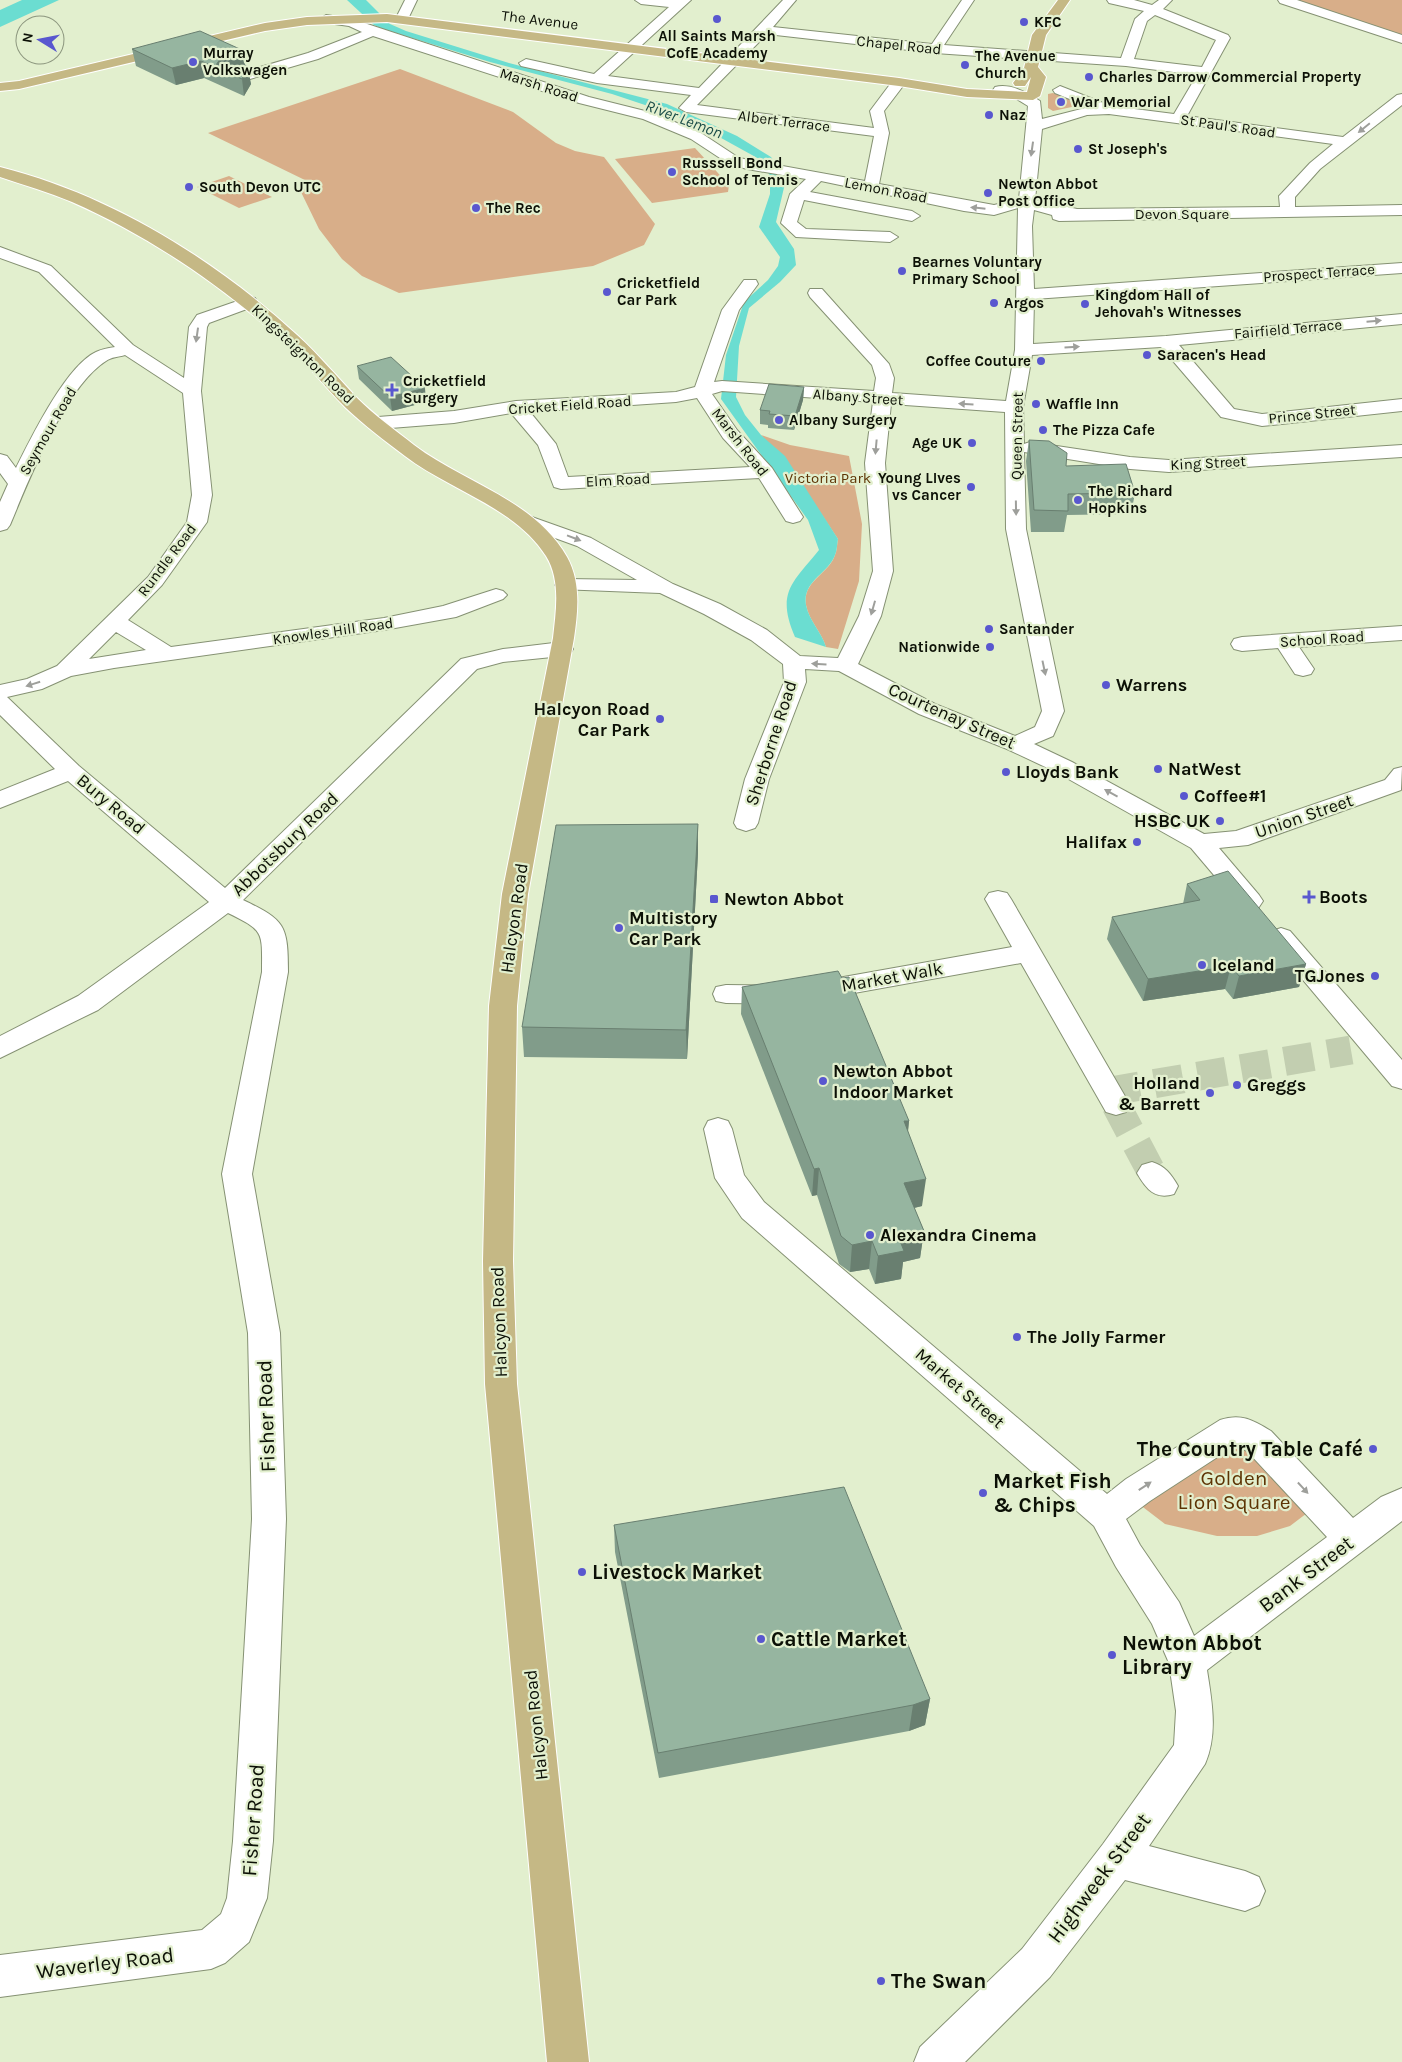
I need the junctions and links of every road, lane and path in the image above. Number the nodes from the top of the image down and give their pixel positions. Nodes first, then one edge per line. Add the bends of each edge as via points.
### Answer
1 (411, 0) edge
2 (641, 0) edge
3 (790, 0) edge
4 (968, 0) edge
5 (1064, 0) edge
6 (1113, 0) edge
7 (1168, 0) edge
8 (1284, 0) edge
9 (682, 3) edge
10 (1154, 10) junction
11 (402, 18) junction
12 (326, 20) junction
13 (764, 30) junction
14 (373, 32) junction
15 (1402, 39) edge
16 (630, 48) junction
17 (935, 49) junction
18 (520, 61) dead end
19 (733, 61) junction
20 (1033, 62) junction
21 (1126, 62) junction
22 (1206, 72) junction
23 (597, 79) junction
24 (228, 81) edge
25 (905, 83) junction
26 (19, 84) junction
27 (0, 87) edge
28 (1000, 90) junction
29 (1060, 90) dead end
30 (0, 92) edge
31 (700, 92) junction
32 (1402, 98) edge
33 (1031, 99) junction
34 (1109, 110) junction
35 (1178, 120) junction
36 (1035, 126) junction
37 (882, 133) junction
38 (1348, 142) junction
39 (752, 166) joint
40 (0, 172) edge
41 (818, 176) junction
42 (871, 187) junction
43 (798, 194) junction
44 (1025, 202) junction
45 (850, 204) junction
46 (1402, 210) edge
47 (1288, 212) junction
48 (1077, 214) junction
49 (912, 216) dead end
50 (847, 223) dead end
51 (1024, 226) junction
52 (890, 237) dead end
53 (0, 252) edge
54 (1402, 268) edge
55 (750, 284) dead end
56 (816, 293) dead end
57 (1026, 295) junction
58 (249, 302) junction
59 (1402, 319) edge
60 (1166, 340) junction
61 (127, 350) junction
62 (1024, 350) junction
63 (192, 391) junction
64 (702, 392) junction
65 (883, 399) junction
66 (1402, 405) edge
67 (516, 407) junction
68 (1014, 407) junction
69 (378, 424) junction
70 (1015, 446) junction
71 (1402, 451) edge
72 (0, 460) edge
73 (765, 472) junction
74 (18, 484) junction
75 (792, 516) dead end
76 (529, 522) junction
77 (0, 525) edge
78 (566, 585) junction
79 (666, 588) junction
80 (496, 595) dead end
81 (115, 622) junction
82 (1402, 633) edge
83 (1286, 643) junction
84 (1242, 644) dead end
85 (562, 649) junction
86 (166, 653) junction
87 (794, 662) junction
88 (844, 665) junction
89 (1303, 669) dead end
90 (65, 671) junction
91 (0, 692) edge
92 (0, 702) edge
93 (1015, 744) junction
94 (72, 771) junction
95 (1402, 774) edge
96 (0, 800) edge
97 (746, 823) dead end
98 (1200, 842) junction
99 (998, 899) dead end
100 (226, 902) junction
101 (1029, 953) junction
102 (726, 994) dead end
103 (0, 1048) edge
104 (1402, 1078) edge
105 (1111, 1096) tunnel mouth
106 (718, 1129) dead end
107 (1402, 1503) edge
108 (1106, 1515) junction
109 (1352, 1540) junction
110 (1187, 1663) junction
111 (1117, 1858) junction
112 (1245, 1891) dead end
113 (211, 1949) joint
114 (0, 1976) edge
115 (568, 2062) edge
116 (935, 2062) edge

1 - 11 street
2 - 9 street
3 - 13 street
4 - 17 street
5 - 20 main road, Queen Street via 1040,35
6 - 10 street
7 - 10 street
8 - 15 street
9 - 16 street
10 - 21 street via 1141,19
10 - 22 street via 1224,38
11 - 12 main road, The Avenue
11 - 16 main road, The Avenue
12 - 14 street, Marsh Road via 352,23
12 - 26 main road, The Avenue via 265,27
13 - 17 street, Chapel Road
13 - 19 street
14 - 24 street via 313,56
14 - 39 street, Marsh Road via 584,100 648,116 696,136 734,161
16 - 19 main road, The Avenue
16 - 23 street
17 - 20 street, Chapel Road
18 - 23 street
19 - 25 main road, The Avenue
19 - 31 street
20 - 21 street, Chapel Road
20 - 28 main road, The Avenue via 1022,82
20 - 33 main road, Queen Street via 1039,77
21 - 22 street, Chapel Road
22 - 35 street
23 - 31 street
25 - 28 main road, The Avenue
25 - 33 main road, The Avenue via 966,94
25 - 37 street via 876,111
26 - 27 main road, The Avenue
26 - 30 main road, The Avenue
28 - 33 street
29 - 34 street, St Paul's Road
31 - 37 street, Albert Terrace via 686,108
32 -> 38 street
33 - 36 street, Queen Street
34 - 35 street, St Paul's Road
34 - 36 street, St Paul's Road via 1086,111
35 - 38 street, St Paul's Road
36 -> 44 street, Queen Street
37 - 42 street
38 - 47 street via 1315,166 1287,196
39 - 41 street, Lemon Road
40 - 58 main road, Kingsteignton Road via 77,199 136,228
41 - 42 street, Lemon Road
41 - 43 street
44 -> 42 street, Lemon Road via 994,210
43 - 45 street
43 - 52 street via 789,223 802,234
44 - 48 street, Devon Square
44 - 51 street, Queen Street
45 - 49 street
45 - 50 street
46 - 47 street, Devon Square
47 - 48 street, Devon Square
48 - 51 street, Devon Square
51 - 57 street, Queen Street
53 - 61 street via 45,269
54 - 57 street, Prospect Terrace
55 - 64 street, Marsh Road via 731,310
56 - 65 street via 880,364 885,378
57 - 62 street, Queen Street
58 -> 63 street, Rundle Road via 203,319 198,327
58 - 69 main road, Kingsteignton Road
60 -> 59 street, Fairfield Terrace
62 -> 60 street, Fairfield Terrace
60 - 66 street, Prince Street via 1228,413 1262,420
61 - 63 street
61 - 74 street, Seymour Road via 101,356 83,372 56,410
62 - 68 street, Queen Street
63 - 81 street, Rundle Road via 202,495 197,522 155,582
64 - 65 street, Albany Street via 722,386
64 - 67 street, Cricket Field Road via 676,397
64 - 73 street, Marsh Road via 730,434
68 -> 65 street, Albany Street
65 -> 88 street via 875,463 883,571 870,616 851,658
67 - 69 street, Cricket Field Road
67 - 73 street, Elm Road via 547,444 561,483
68 - 70 street, Queen Street
69 - 76 main road, Kingsteignton Road via 426,463
70 - 71 street, King Street via 1130,464 1169,466
70 -> 93 street, Queen Street via 1016,529 1053,711 1045,731
72 - 74 street, Seymour Road
73 - 75 street, Marsh Road
74 - 77 street, Seymour Road
76 - 78 main road, Kingsteignton Road via 558,558
76 -> 79 street, Sherborne Road via 584,542
78 - 79 street, Sherborne Road
78 - 85 main road, Halcyon Road via 568,609
79 - 87 street, Sherborne Road via 760,635
80 - 86 street, Knowles Hill Road via 448,612 384,624
81 - 86 street
81 - 90 street, Rundle Road
82 - 83 street, School Road
83 - 84 street, School Road
83 - 89 street
85 - 100 street, Abbotsbury Road via 520,652 469,664
85 - 115 main road, Halcyon Road via 515,894 503,1006 498,1261 501,1384
86 - 90 street, Knowles Hill Road
88 -> 87 street, Courtenay Street
87 - 97 street, Sherborne Road via 795,682 758,779
88 - 93 street, Courtenay Street via 927,709
90 -> 91 street, Knowles Hill Road via 34,684
92 - 94 street, Bury Road
98 -> 93 street, Courtenay Street via 1064,767
94 - 96 street
94 - 100 street, Bury Road
95 - 98 street, Union Street via 1393,785 1239,839
98 - 104 street, Courtenay Street via 1363,1049
99 - 101 street
100 - 103 street, Abbotsbury Road via 88,1003
100 - 113 street, Fisher Road via 263,920 270,929 274,944 275,972 237,1174 264,1333 269,1519 253,1842 246,1898 235,1928
101 - 102 street, Market Walk via 793,995
101 - 105 street
106 - 108 street, Market Street via 730,1178 753,1210
107 - 109 street, Bank Street
108 -> 109 street via 1138,1490 1232,1430 1244,1432 1259,1441
108 - 110 street, Market Street via 1166,1614
109 - 110 street, Bank Street
110 - 111 street, Highweek Street via 1195,1711 1192,1751
111 - 112 street
111 - 116 street, Highweek Street via 1036,1963
113 - 114 street, Waverley Road

